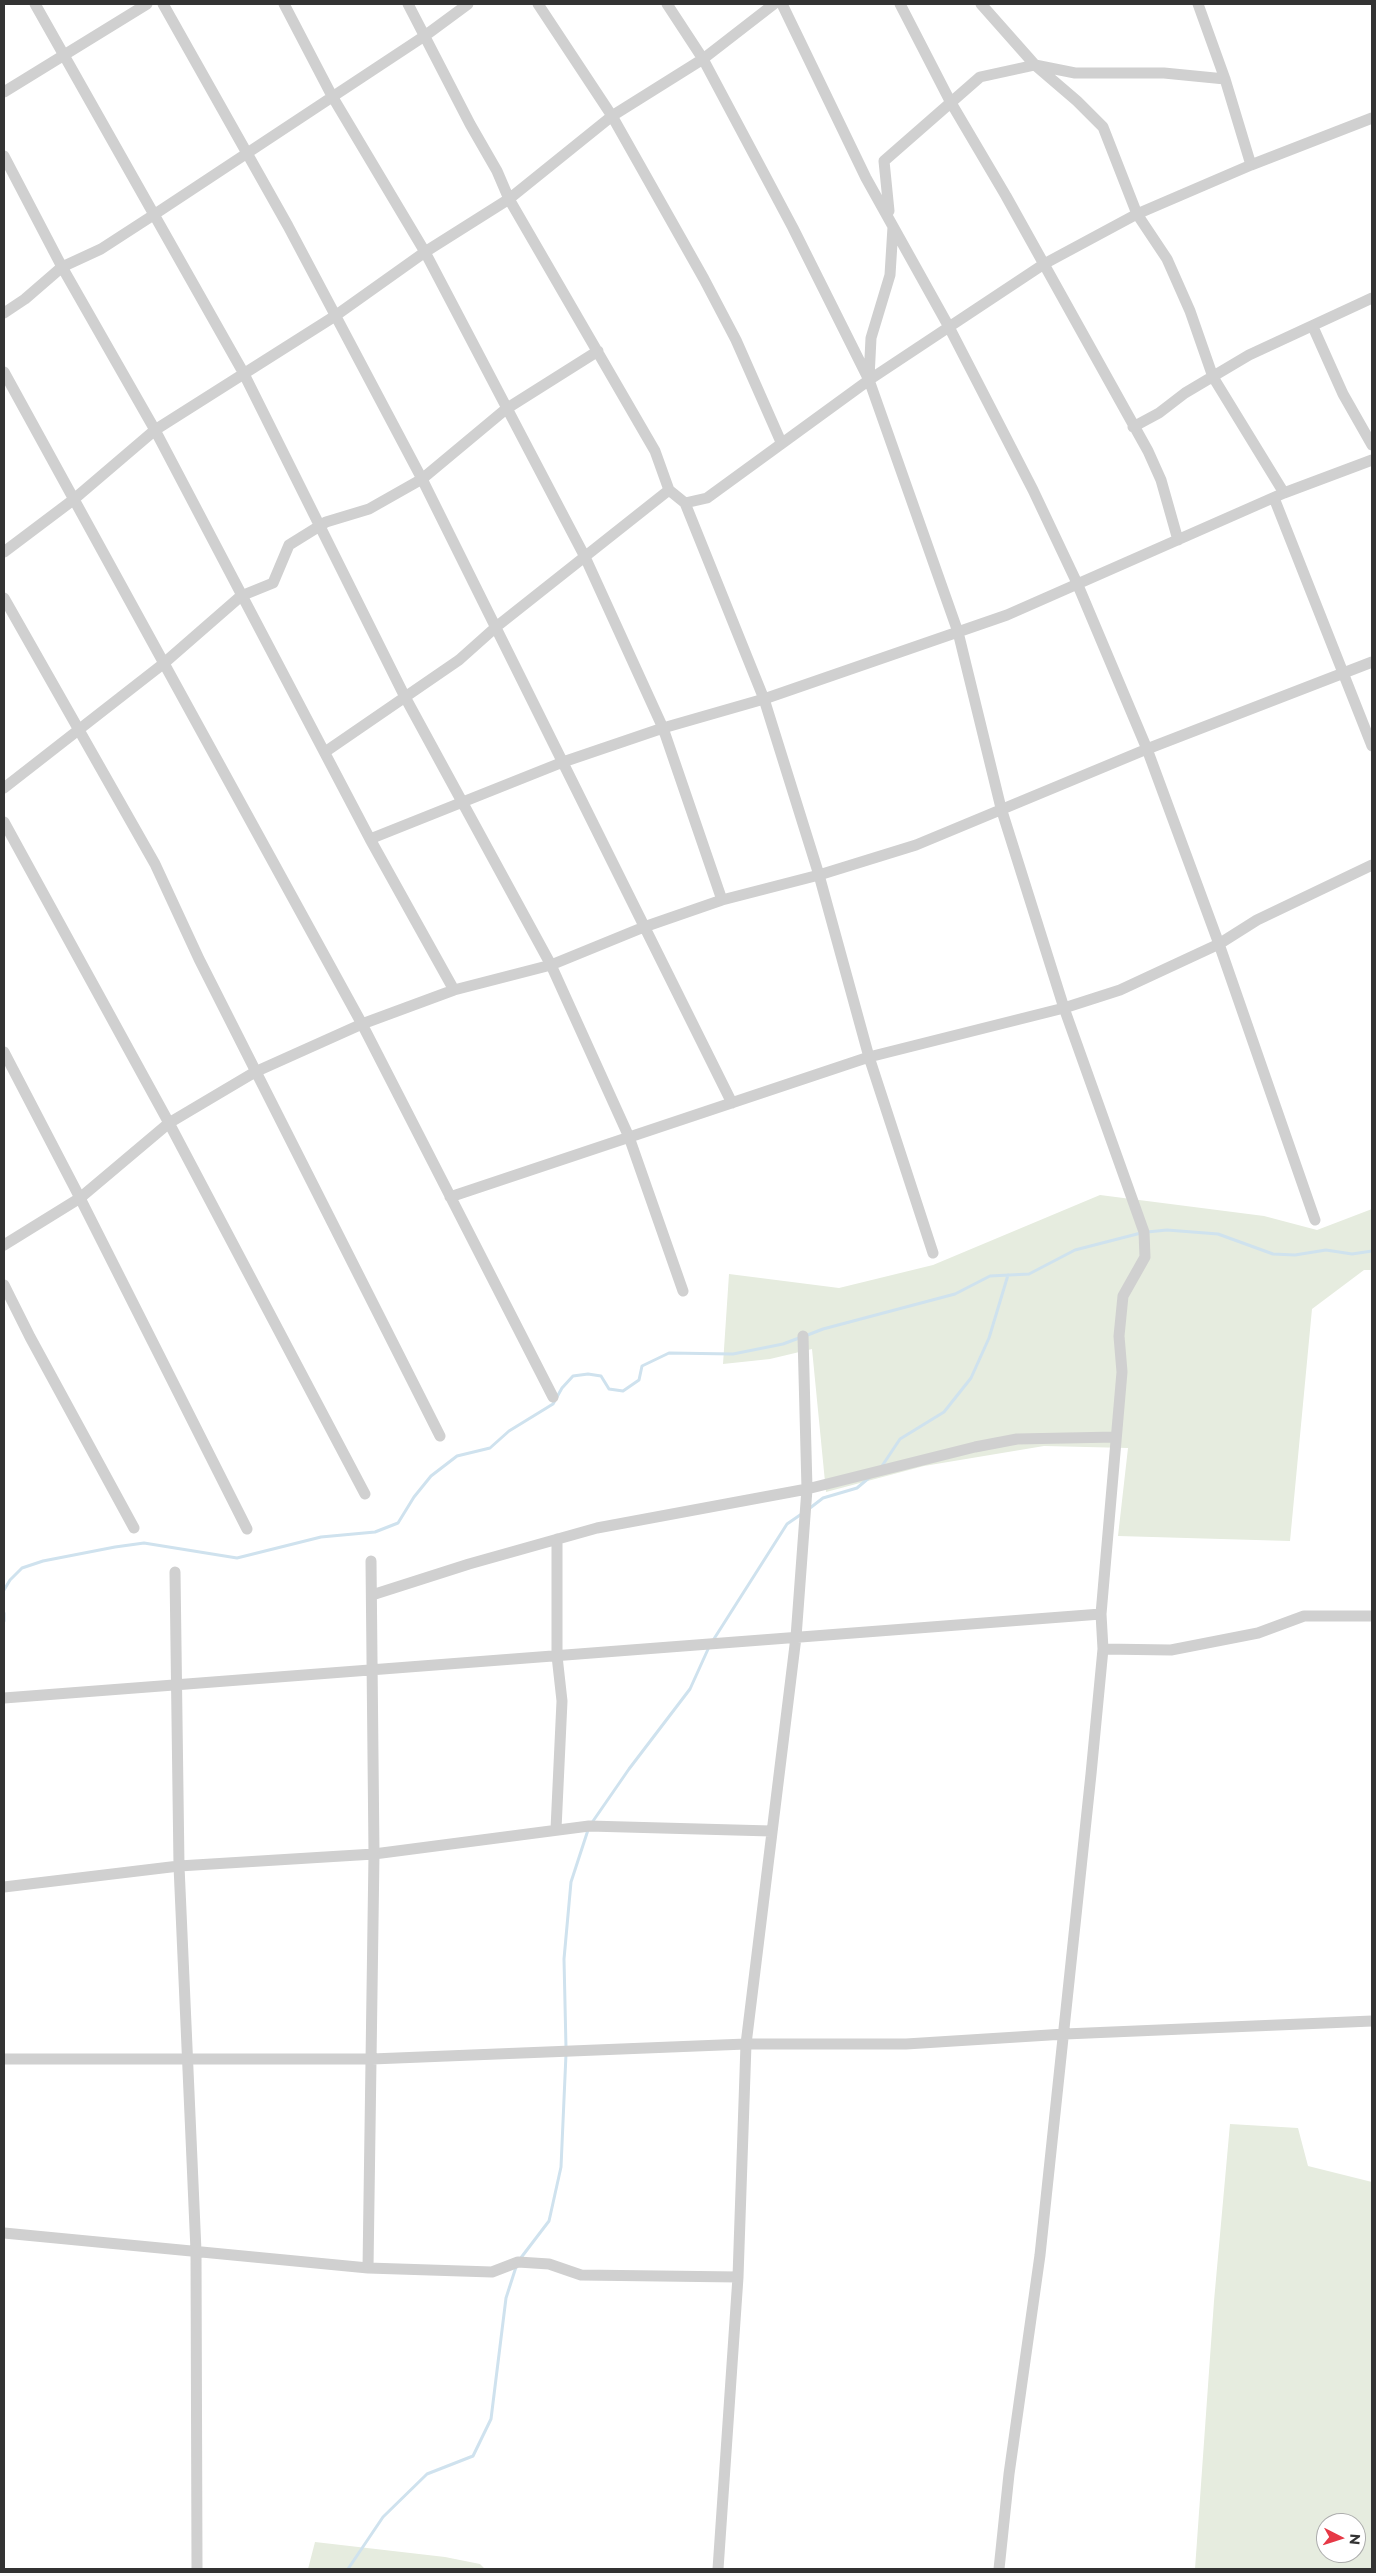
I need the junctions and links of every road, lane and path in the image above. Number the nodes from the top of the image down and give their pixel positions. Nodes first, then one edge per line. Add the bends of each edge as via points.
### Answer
1 (35, 4) edge
2 (146, 4) edge
3 (163, 4) edge
4 (284, 4) edge
5 (408, 4) edge
6 (468, 4) edge
7 (538, 4) edge
8 (667, 4) edge
9 (774, 4) edge
10 (782, 4) edge
11 (900, 4) edge
12 (981, 4) edge
13 (1198, 4) edge
14 (426, 35) junction
15 (63, 56) junction
16 (703, 59) junction
17 (1035, 65) junction
18 (1225, 79) junction
19 (4, 92) edge
20 (332, 96) junction
21 (950, 101) junction
22 (612, 116) junction
23 (1372, 118) edge
24 (246, 153) junction
25 (4, 156) edge
26 (1251, 165) junction
27 (509, 199) junction
28 (155, 214) junction
29 (1138, 214) junction
30 (893, 226) junction
31 (425, 252) junction
32 (1044, 264) junction
33 (62, 266) junction
34 (1372, 298) edge
35 (4, 313) edge
36 (335, 316) junction
37 (949, 327) junction
38 (1313, 327) junction
39 (598, 351) junction
40 (4, 372) edge
41 (243, 372) junction
42 (1214, 377) junction
43 (869, 380) junction
44 (506, 409) junction
45 (1133, 427) junction
46 (155, 430) junction
47 (781, 442) junction
48 (1372, 445) edge
49 (1372, 460) edge
50 (422, 479) junction
51 (669, 490) junction
52 (1279, 496) junction
53 (73, 500) junction
54 (685, 503) junction
55 (320, 525) junction
56 (1178, 540) junction
57 (4, 552) edge
58 (585, 557) junction
59 (1077, 584) junction
60 (241, 596) junction
61 (4, 598) edge
62 (496, 627) junction
63 (958, 632) junction
64 (1372, 662) edge
65 (163, 664) junction
66 (1343, 674) junction
67 (405, 697) junction
68 (764, 699) junction
69 (663, 728) junction
70 (78, 729) junction
71 (1372, 746) edge
72 (1147, 749) junction
73 (325, 752) junction
74 (563, 762) junction
75 (4, 788) edge
76 (464, 802) junction
77 (1001, 808) junction
78 (4, 822) edge
79 (370, 839) junction
80 (1372, 865) edge
81 (819, 876) junction
82 (722, 900) junction
83 (644, 926) junction
84 (1219, 944) junction
85 (551, 965) junction
86 (454, 990) junction
87 (1064, 1008) junction
88 (362, 1024) junction
89 (4, 1052) edge
90 (870, 1057) junction
91 (255, 1072) junction
92 (732, 1103) junction
93 (169, 1123) junction
94 (629, 1137) junction
95 (450, 1197) junction
96 (80, 1198) junction
97 (1315, 1220) dead end
98 (4, 1245) edge
99 (933, 1253) dead end
100 (4, 1285) edge
101 (683, 1291) dead end
102 (803, 1336) dead end
103 (553, 1397) dead end
104 (440, 1436) dead end
105 (1116, 1437) junction
106 (807, 1488) junction
107 (365, 1494) dead end
108 (134, 1528) dead end
109 (247, 1529) dead end
110 (557, 1539) junction
111 (372, 1561) dead end
112 (174, 1572) dead end
113 (372, 1595) junction
114 (1101, 1614) junction
115 (1372, 1616) edge
116 (796, 1637) junction
117 (1102, 1649) junction
118 (557, 1656) junction
119 (372, 1670) junction
120 (175, 1685) junction
121 (4, 1698) edge
122 (556, 1829) junction
123 (771, 1831) junction
124 (374, 1854) junction
125 (179, 1866) junction
126 (4, 1887) edge
127 (1372, 2021) edge
128 (1065, 2034) junction
129 (746, 2044) junction
130 (187, 2058) junction
131 (4, 2059) edge
132 (372, 2059) junction
133 (4, 2232) edge
134 (196, 2251) junction
135 (368, 2268) junction
136 (738, 2277) junction
137 (196, 2569) edge
138 (718, 2569) edge
139 (1000, 2569) edge

1 - 15 street
2 - 15 street
3 - 24 street
4 - 20 street
5 - 14 street
6 - 14 street
7 - 22 street
8 - 16 street
9 - 16 street
10 - 30 street via 866,178
11 - 21 street
12 - 17 street
13 - 18 street
14 - 20 street
14 - 27 street
15 - 19 street
15 - 28 street
16 - 22 street
16 - 43 street
17 - 18 street via 1075,73 1164,73
17 - 21 street via 980,77
17 - 29 street via 1103,127
18 - 26 street
20 - 24 street
20 - 31 street
21 - 30 street via 931,122 884,161 886,200
21 - 32 street
22 - 27 street
22 - 47 street via 736,340
23 - 26 street
24 - 28 street
24 - 36 street
25 - 33 street
26 - 29 street
27 - 31 street
27 - 39 street
28 - 33 street via 101,249
28 - 41 street
29 - 32 street
29 - 42 street via 1168,259
30 - 37 street
30 - 43 street via 890,275 871,338
31 - 36 street
31 - 44 street
32 - 37 street
32 - 45 street
33 - 35 street
33 - 46 street
34 - 38 street
36 - 41 street
36 - 50 street
37 - 43 street
37 - 59 street via 1033,490
38 - 42 street via 1249,355
38 - 48 street via 1343,394
39 - 44 street
39 - 51 street via 655,451
40 - 53 street
41 - 46 street
41 - 55 street
42 - 45 street via 1185,393 1160,414
42 - 52 street
43 - 47 street
43 - 63 street
44 - 50 street
44 - 58 street
45 - 56 street via 1160,480
46 - 53 street
46 - 60 street
47 - 54 street via 706,498
49 - 52 street
50 - 55 street via 369,509
50 - 62 street
51 - 54 street
51 - 58 street
52 - 56 street
52 - 66 street
53 - 57 street
53 - 65 street
54 - 68 street
55 - 60 street via 288,545 273,583
55 - 67 street
56 - 59 street
58 - 62 street
58 - 69 street
59 - 63 street via 1007,615
59 - 72 street
60 - 65 street
60 - 73 street
61 - 70 street
62 - 67 street via 459,660
62 - 74 street
63 - 68 street
63 - 77 street
64 - 66 street
65 - 70 street
65 - 88 street
66 - 71 street
66 - 72 street
67 - 73 street
67 - 76 street
68 - 69 street
68 - 81 street
69 - 74 street
69 - 82 street
70 - 75 street
70 - 91 street via 155,864
72 - 77 street
72 - 84 street
73 - 79 street
74 - 76 street
74 - 83 street
76 - 79 street
76 - 85 street
77 - 81 street via 916,845
77 - 87 street
78 - 93 street
79 - 86 street
80 - 84 street via 1257,920
81 - 82 street
81 - 90 street
82 - 83 street
83 - 85 street
83 - 92 street
84 - 87 street via 1120,990
84 - 97 street
85 - 86 street
85 - 94 street
86 - 88 street
87 - 90 street
87 - 105 street via 1144,1232 1145,1257 1123,1296 1118,1336 1122,1372
88 - 91 street
88 - 95 street
89 - 96 street
90 - 92 street
90 - 99 street
91 - 93 street
91 - 104 street
92 - 94 street
93 - 96 street
93 - 107 street
94 - 95 street
94 - 101 street
95 - 103 street
96 - 98 street
96 - 109 street
100 - 108 street
102 - 106 street
105 - 106 street via 1017,1439
105 - 114 street
106 - 110 street via 597,1528
106 - 116 street
110 - 113 street
110 - 118 street
111 - 113 street
112 - 120 street
113 - 119 street
114 - 116 street
114 - 117 street
115 - 117 street via 1304,1616 1258,1633 1171,1650
116 - 118 street
116 - 123 street
117 - 128 street
118 - 119 street
118 - 122 street via 562,1701
119 - 120 street
119 - 124 street
120 - 121 street
120 - 125 street
122 - 123 street via 589,1826
122 - 124 street
123 - 129 street
124 - 125 street
124 - 132 street
125 - 126 street
125 - 130 street
127 - 128 street
128 - 129 street via 906,2044
128 - 139 street via 1009,2474
129 - 132 street
129 - 136 street
130 - 131 street
130 - 132 street
130 - 134 street
132 - 135 street
133 - 134 street
134 - 135 street
134 - 137 street
135 - 136 street via 492,2272 518,2262 550,2264 581,2275
136 - 138 street

